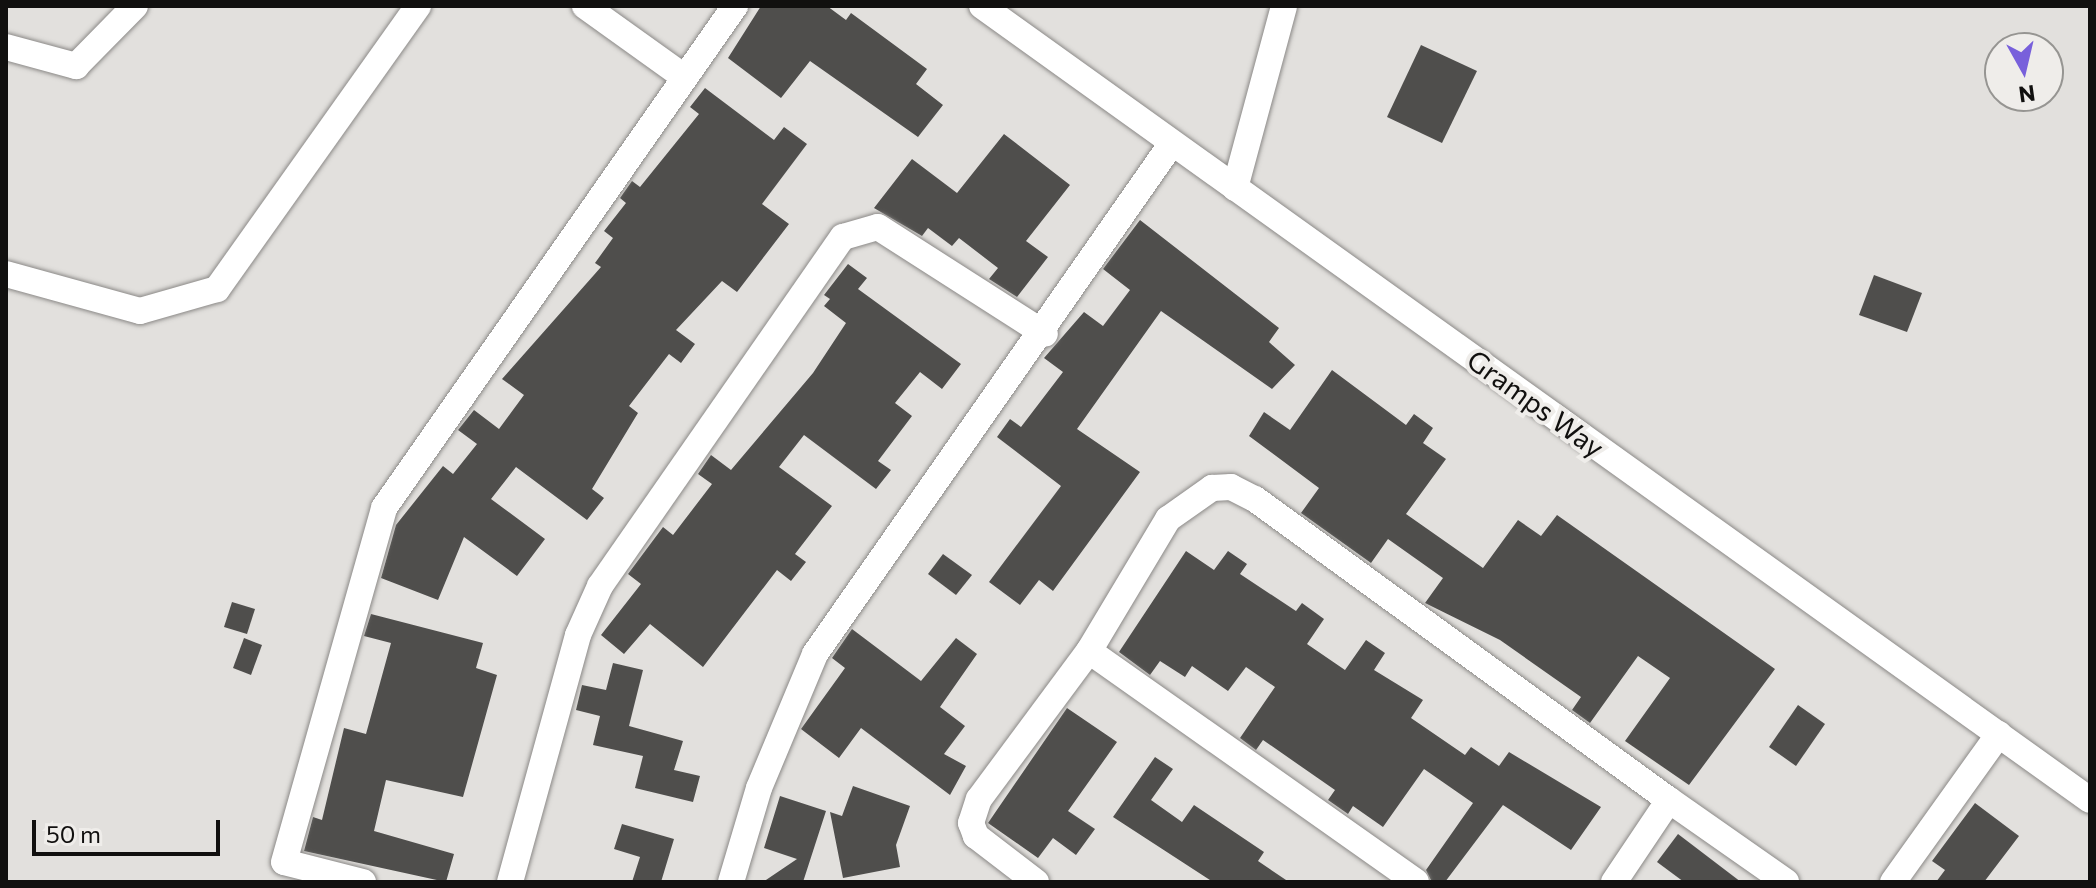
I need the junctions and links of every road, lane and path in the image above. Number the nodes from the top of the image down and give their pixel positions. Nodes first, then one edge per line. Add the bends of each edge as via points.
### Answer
1 (135, 6) edge
2 (418, 6) edge
3 (585, 6) edge
4 (735, 6) edge
5 (982, 6) edge
6 (1284, 6) edge
7 (6, 47) edge
8 (684, 77) junction
9 (1172, 143) junction
10 (1235, 188) junction
11 (6, 274) edge
12 (1045, 334) junction
13 (1089, 651) junction
14 (1999, 734) junction
15 (1669, 800) junction
16 (2090, 800) edge
17 (281, 872) edge
18 (363, 882) edge
19 (510, 882) edge
20 (731, 882) edge
21 (1036, 882) edge
22 (1416, 882) edge
23 (1614, 882) edge
24 (1786, 882) edge
25 (1893, 882) edge

1 - 7 street via 76,66
2 - 11 street via 217,289 140,311
3 - 8 street
4 - 8 street
5 - 9 street, Gramps Way
6 - 10 street
8 - 17 street via 384,508
9 - 10 street, Gramps Way
9 - 12 street
10 - 14 street, Gramps Way
12 - 19 street via 878,227 843,237 600,586 578,635
12 - 20 street via 801,677
13 - 15 street via 1168,519 1197,494 1231,487
13 - 21 street via 979,799 971,823 987,848
13 - 22 street
14 - 16 street, Gramps Way
14 - 25 street
15 - 23 street
15 - 24 street
17 - 18 street

